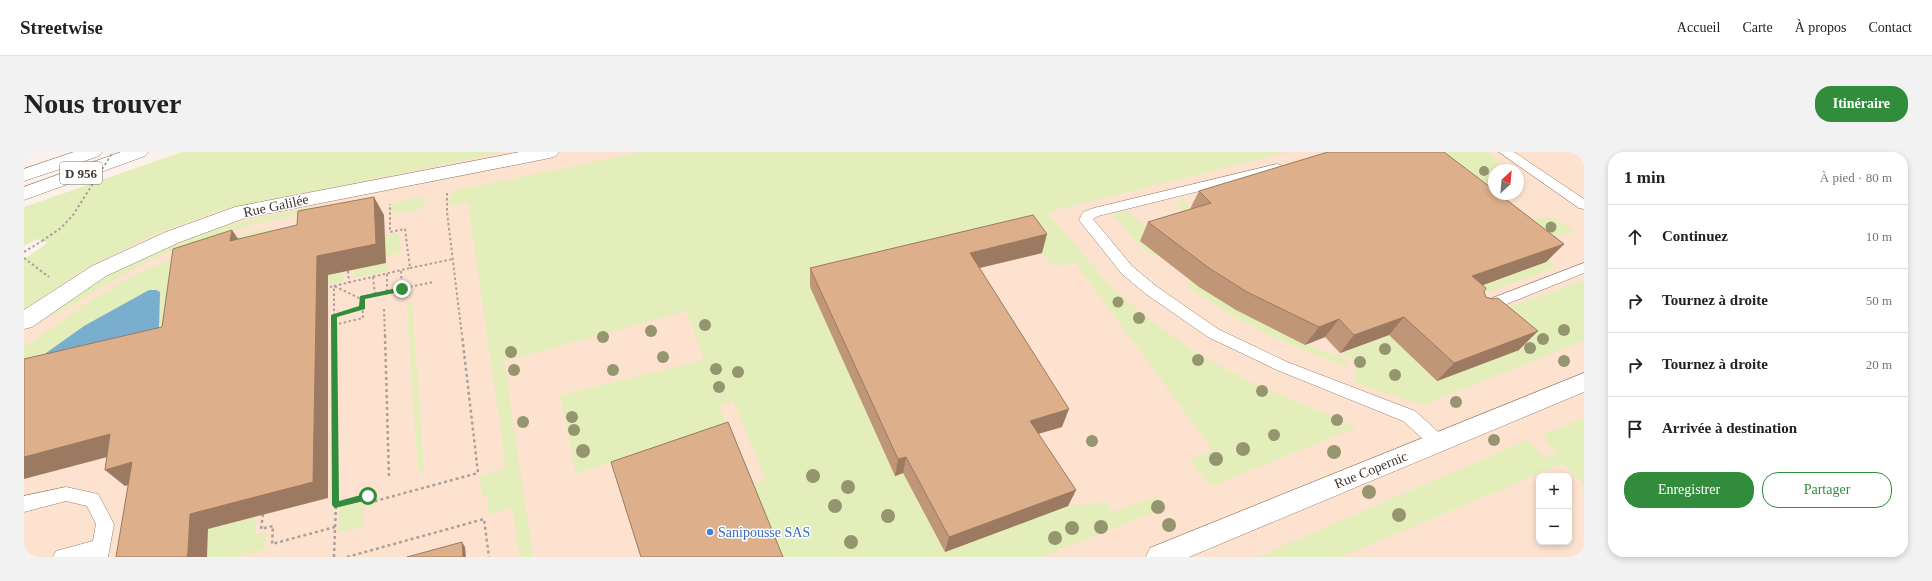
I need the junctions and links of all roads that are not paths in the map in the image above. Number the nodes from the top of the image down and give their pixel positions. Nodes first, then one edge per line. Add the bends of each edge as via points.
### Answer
1 (58, 152) edge
2 (93, 152) edge
3 (139, 152) edge
4 (550, 152) edge
5 (1505, 152) edge
6 (24, 163) edge
7 (1293, 165) edge
8 (24, 175) edge
9 (24, 194) edge
10 (1584, 205) edge
11 (1584, 268) edge
12 (1475, 311) edge
13 (24, 321) edge
14 (1584, 382) edge
15 (1438, 442) junction
16 (24, 504) edge
17 (99, 552) edge
18 (62, 557) edge
19 (1159, 557) edge

1 - 6 main road, D 956
2 - 8 main road, D 956
3 - 9 main road, D 956
4 - 13 main road, Rue Galilée via 242,212 172,237 98,271
5 - 10 lane
7 - 15 lane via 1094,212 1088,215 1086,220 1126,270 1213,333 1282,366 1404,414
11 - 12 lane
14 - 15 main road, Rue Copernic
15 - 19 main road, Rue Copernic
16 - 17 lane via 66,494 92,499 105,524
17 - 18 lane

